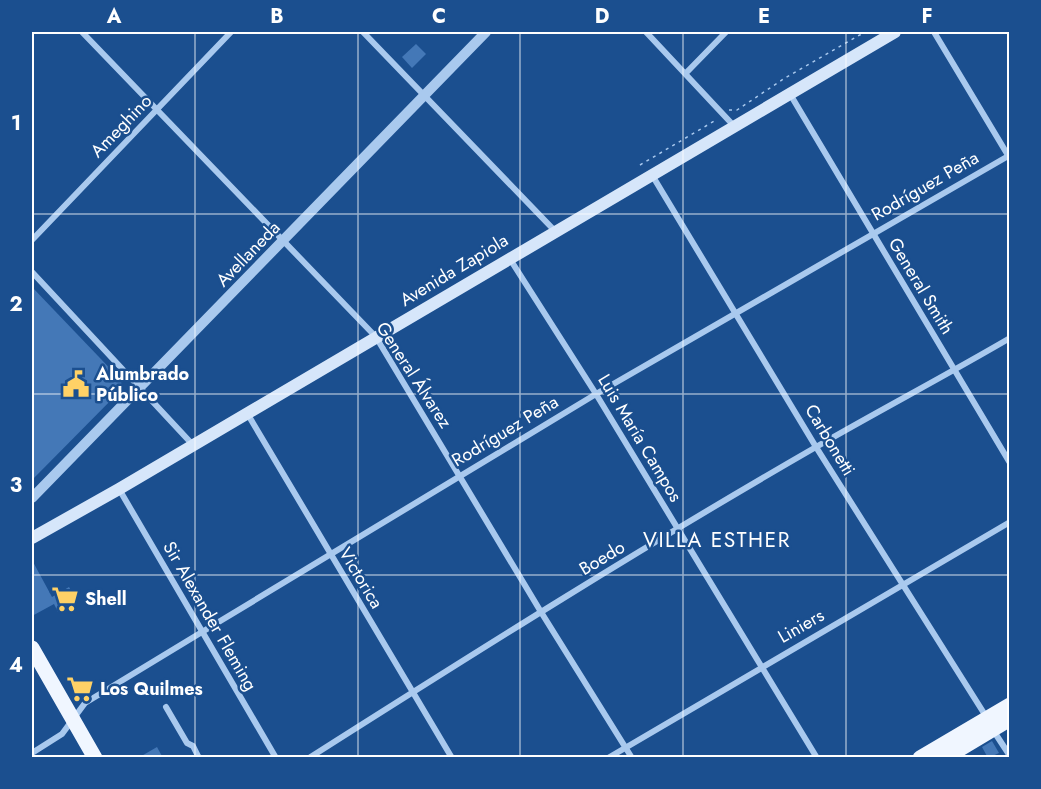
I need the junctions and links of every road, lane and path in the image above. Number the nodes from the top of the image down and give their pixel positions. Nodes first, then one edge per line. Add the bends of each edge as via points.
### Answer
1 (82, 32) edge
2 (231, 32) edge
3 (363, 32) edge
4 (486, 32) edge
5 (646, 32) edge
6 (726, 32) edge
7 (864, 32) edge
8 (895, 32) edge
9 (934, 32) edge
10 (686, 73) junction
11 (790, 94) junction
12 (424, 95) junction
13 (157, 109) junction
14 (724, 113) junction
15 (734, 126) junction
16 (1009, 157) edge
17 (640, 165) dead end
18 (652, 175) junction
19 (555, 231) junction
20 (873, 234) junction
21 (32, 240) edge
22 (283, 241) junction
23 (510, 258) junction
24 (32, 272) edge
25 (736, 312) junction
26 (376, 338) junction
27 (1010, 338) edge
28 (954, 371) junction
29 (140, 387) junction
30 (596, 394) junction
31 (246, 413) junction
32 (193, 445) junction
33 (816, 447) junction
34 (1010, 463) edge
35 (459, 476) junction
36 (119, 489) junction
37 (32, 498) edge
38 (1010, 522) edge
39 (678, 529) junction
40 (32, 538) edge
41 (329, 555) junction
42 (902, 585) junction
43 (541, 612) junction
44 (202, 632) junction
45 (32, 648) edge
46 (761, 666) junction
47 (412, 692) junction
48 (1010, 705) edge
49 (166, 707) dead end
50 (1010, 719) edge
51 (74, 720) junction
52 (990, 724) junction
53 (626, 747) junction
54 (32, 753) edge
55 (1010, 756) edge
56 (95, 758) edge
57 (199, 758) edge
58 (276, 758) edge
59 (309, 758) edge
60 (452, 758) edge
61 (608, 758) edge
62 (632, 758) edge
63 (817, 758) edge
64 (920, 758) edge
65 (945, 758) edge

1 - 13 street, General Álvarez
2 - 13 street, Ameghino
3 - 12 street
4 - 12 street, Avellaneda
5 - 10 street
6 - 10 street
7 - 14 path via 737,110
8 - 11 main road, Avenida Zapiola
9 - 16 street
10 - 14 street
11 - 15 main road, Avenida Zapiola
11 - 20 street, General Smith
12 - 19 street
12 - 22 street, Avellaneda
13 - 21 street, Ameghino
13 - 22 street, General Álvarez
14 - 15 street
14 - 17 path via 716,122
15 - 18 main road, Avenida Zapiola
16 - 20 street, Rodríguez Peña
18 - 19 main road, Avenida Zapiola
18 - 25 street, Carbonetti
19 - 23 main road, Avenida Zapiola
20 - 25 street, Rodríguez Peña
20 - 28 street, General Smith
22 - 26 street, General Álvarez
22 - 29 street, Avellaneda
23 - 26 main road, Avenida Zapiola
23 - 30 street, Luis María Campos
24 - 29 street
25 - 30 street, Rodríguez Peña
25 - 33 street, Carbonetti
26 - 31 main road, Avenida Zapiola
26 - 35 street, General Álvarez
27 - 28 street, Boedo
28 - 33 street, Boedo
28 - 34 street, General Smith
29 - 32 street
29 - 37 street, Avellaneda
30 - 35 street, Rodríguez Peña
30 - 39 street, Luis María Campos
31 - 32 main road, Avenida Zapiola
31 - 41 street, Victorica
32 - 36 main road, Avenida Zapiola
33 - 39 street, Boedo
33 - 42 street, Carbonetti
35 - 41 street, Rodríguez Peña
35 - 43 street, General Álvarez
36 - 40 main road, Avenida Zapiola
36 - 44 street, Sir Alexander Fleming
38 - 42 street, Liniers
39 - 43 street, Boedo
39 - 46 street, Luis María Campos
41 - 44 street, Rodríguez Peña
41 - 47 street, Victorica
42 - 46 street, Liniers
42 - 52 street, Carbonetti
43 - 47 street, Boedo
43 - 53 street, General Álvarez
44 - 51 street, Rodríguez Peña via 86,704
44 - 58 street, Sir Alexander Fleming
45 - 51 main road
46 - 53 street, Liniers
46 - 63 street, Luis María Campos
47 - 59 street, Boedo
47 - 60 street, Victorica
48 - 52 main road
49 - 57 street
50 - 52 main road
51 - 54 street, Rodríguez Peña via 62,734
51 - 56 main road
52 - 55 street, Carbonetti
52 - 64 main road
52 - 65 main road
53 - 61 street, Liniers
53 - 62 street, General Álvarez

